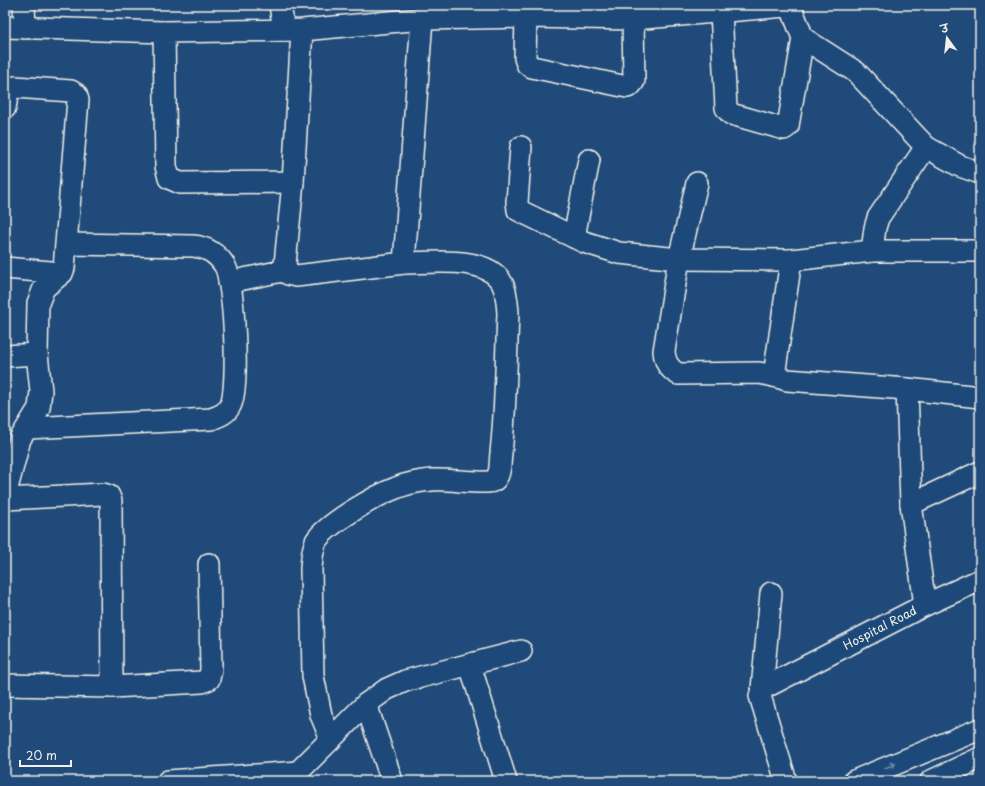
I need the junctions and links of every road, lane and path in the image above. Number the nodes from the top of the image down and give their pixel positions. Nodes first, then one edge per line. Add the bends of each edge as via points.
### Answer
1 (24, 5) edge
2 (280, 5) edge
3 (721, 11) junction
4 (526, 17) junction
5 (422, 19) junction
6 (633, 19) junction
7 (15, 27) edge
8 (293, 30) junction
9 (164, 32) junction
10 (803, 38) junction
11 (5, 108) edge
12 (521, 147) dead end
13 (926, 147) junction
14 (589, 160) dead end
15 (980, 173) edge
16 (293, 182) junction
17 (697, 182) dead end
18 (574, 237) junction
19 (67, 244) junction
20 (872, 251) junction
21 (980, 251) edge
22 (679, 259) junction
23 (790, 260) junction
24 (404, 262) junction
25 (5, 268) edge
26 (287, 270) junction
27 (62, 273) junction
28 (229, 282) junction
29 (37, 354) junction
30 (5, 356) edge
31 (774, 376) junction
32 (908, 388) junction
33 (980, 397) edge
34 (28, 428) junction
35 (980, 472) edge
36 (5, 498) edge
37 (911, 504) junction
38 (209, 564) dead end
39 (980, 580) edge
40 (771, 593) dead end
41 (925, 605) junction
42 (521, 651) dead end
43 (470, 665) junction
44 (5, 685) edge
45 (112, 687) junction
46 (762, 689) junction
47 (366, 704) junction
48 (980, 729) edge
49 (331, 740) junction
50 (980, 758) edge
51 (294, 776) edge
52 (168, 781) edge
53 (392, 781) edge
54 (506, 781) edge
55 (786, 781) edge
56 (854, 781) edge
57 (930, 781) edge

1 - 7 street
2 - 8 street
3 - 6 street
3 - 10 street via 790,7
3 - 10 street via 726,108 731,114 784,129 788,126
4 - 5 street
4 - 6 street
4 - 6 street via 527,64 627,87 634,81
5 - 8 street
5 - 24 street
7 - 9 street
8 - 9 street
8 - 16 street
9 - 16 street via 166,166 169,178 180,183
10 - 13 street via 856,72
11 - 19 street via 8,91 16,87 76,94 78,100
12 - 18 street via 516,202 518,210
13 - 15 street via 960,166
13 - 20 street via 878,218
14 - 18 street
16 - 26 street via 285,264
17 - 22 street
18 - 22 street via 620,253
19 - 27 street
19 - 28 street via 200,246 217,255 225,267
20 - 21 street
20 - 23 street
22 - 23 street
22 - 31 street via 664,351 664,359 672,370 678,374 759,373
23 - 31 street
24 - 26 street via 296,276 288,274
24 - 49 street via 480,265 494,272 503,283 508,313 499,472 497,478 487,482 432,480 396,488 373,499 326,529 316,541 311,568 313,676 321,715
25 - 27 street
26 - 28 street
27 - 29 street via 44,288 38,303
28 - 34 street via 235,389 231,406 223,415 211,420
29 - 30 street
29 - 34 street via 40,402
31 - 32 street via 787,380
32 - 33 street
32 - 37 street, Hospital Road
34 - 36 street via 20,439
35 - 37 street
36 - 45 street via 103,494 111,501
37 - 41 street, Hospital Road
38 - 45 street via 209,679 202,682
39 - 41 street
40 - 46 street
41 - 46 street, Hospital Road
42 - 43 street
43 - 47 street via 405,681 386,689
43 - 54 street
44 - 45 street
46 - 55 street via 760,696
47 - 49 street
47 - 53 street
56 -> 48 street
49 - 51 street
50 - 57 street
51 - 52 street

